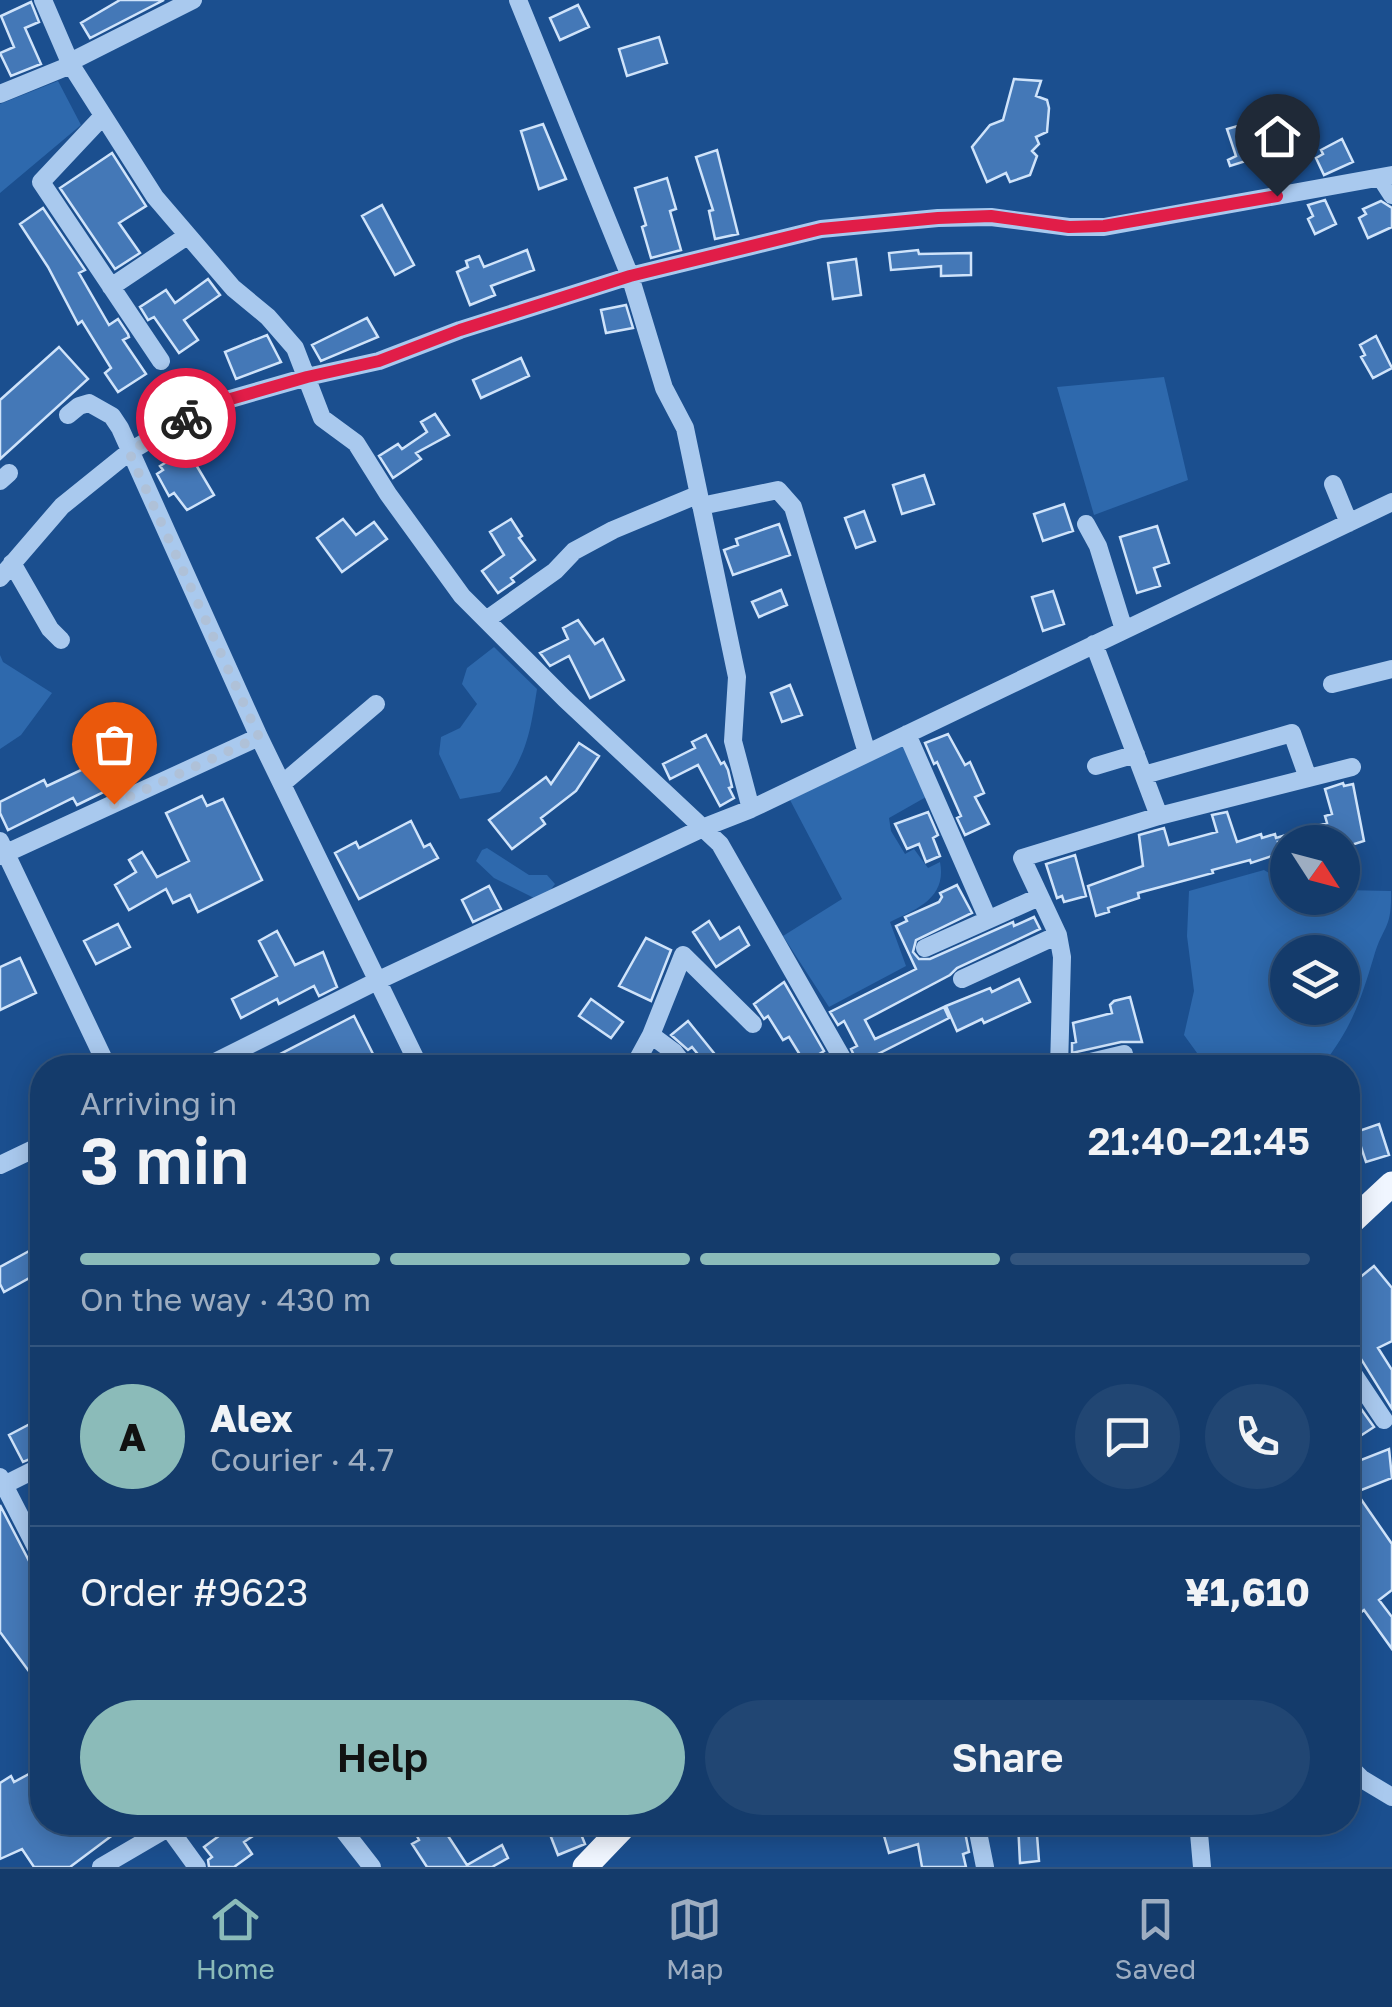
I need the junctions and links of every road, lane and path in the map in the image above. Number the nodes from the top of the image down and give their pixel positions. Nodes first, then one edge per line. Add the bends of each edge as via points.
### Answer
1 (43, 0) edge
2 (193, 0) edge
3 (518, 0) edge
4 (70, 63) junction
5 (0, 94) edge
6 (103, 116) junction
7 (1386, 176) edge
8 (1392, 196) edge
9 (187, 236) junction
10 (630, 276) junction
11 (111, 287) junction
12 (161, 361) dead end
13 (307, 377) junction
14 (68, 415) dead end
15 (129, 452) junction
16 (1333, 484) dead end
17 (699, 501) junction
18 (1392, 502) edge
19 (1349, 523) junction
20 (1086, 524) dead end
21 (6, 570) edge
22 (486, 620) junction
23 (1124, 630) junction
24 (61, 640) dead end
25 (1094, 644) junction
26 (1392, 669) edge
27 (1332, 684) dead end
28 (376, 704) dead end
29 (906, 734) junction
30 (259, 737) junction
31 (867, 753) junction
32 (1136, 754) junction
33 (1096, 766) dead end
34 (1352, 767) dead end
35 (1144, 775) junction
36 (1308, 778) junction
37 (282, 784) junction
38 (751, 809) junction
39 (1159, 816) junction
40 (705, 827) junction
41 (2, 850) edge
42 (1039, 897) junction
43 (988, 919) junction
44 (1058, 935) junction
45 (925, 948) dead end
46 (962, 979) dead end
47 (377, 981) junction
48 (753, 1024) dead end
49 (650, 1035) junction
50 (1124, 1054) dead end
51 (102, 1055) edge
52 (229, 1055) edge
53 (414, 1055) edge
54 (640, 1055) edge
55 (676, 1055) edge
56 (840, 1055) edge
57 (1062, 1055) edge
58 (1120, 1055) edge
59 (30, 1151) edge
60 (0, 1165) edge
61 (1392, 1184) edge
62 (1360, 1214) edge
63 (1360, 1384) edge
64 (1384, 1420) dead end
65 (30, 1471) edge
66 (1, 1483) edge
67 (30, 1537) edge
68 (1360, 1777) edge
69 (1392, 1798) edge
70 (156, 1835) edge
71 (179, 1835) edge
72 (347, 1835) edge
73 (616, 1835) edge
74 (979, 1835) edge
75 (1199, 1835) edge
76 (100, 1867) edge
77 (198, 1867) edge
78 (372, 1867) edge
79 (585, 1867) edge
80 (985, 1867) edge
81 (1202, 1867) edge

1 - 4 street
2 - 4 street
3 - 10 street
4 - 5 street
4 - 6 street
6 - 9 street
6 - 11 street via 40,182
7 - 8 street
7 - 10 street via 1104,226 991,216 821,229
9 - 11 street
9 - 13 street via 268,317
10 - 13 street via 379,361
10 - 17 street via 664,388 684,428
11 - 12 street
13 - 15 street via 220,402
13 - 22 street via 322,418 356,443 398,509
14 - 15 street via 89,403 102,409 120,428
15 - 21 street via 62,506
15 - 30 street
16 - 19 street
17 - 22 street via 613,530 574,551
17 - 31 street via 778,490 794,506
17 - 38 street via 737,677 733,741
18 - 19 street
19 - 23 street
20 - 23 street
21 - 24 street
22 - 40 street
23 - 25 street
25 - 29 street
25 - 32 street
26 - 27 street
28 - 37 street
29 - 31 street
29 - 43 street
30 - 37 street
30 - 41 street
31 - 38 street
32 - 33 street
32 - 35 street
34 - 36 street
35 - 36 street via 1292,733
35 - 39 street
36 - 39 street
37 - 47 street
38 - 40 street
39 - 42 street via 1022,858
40 - 47 street
40 - 56 street
41 - 51 street
42 - 43 street
42 - 44 street
43 - 45 street
44 - 46 street
44 - 57 street
47 - 52 street
47 - 53 street
48 - 49 street via 683,955
49 - 54 street
49 - 55 street
50 - 58 street
59 - 60 street
61 - 62 main road
63 - 64 street
65 - 66 street
66 - 67 street
68 - 69 street
70 - 76 street
71 - 77 street
72 - 78 street
73 - 79 main road
74 - 80 street
75 - 81 street

